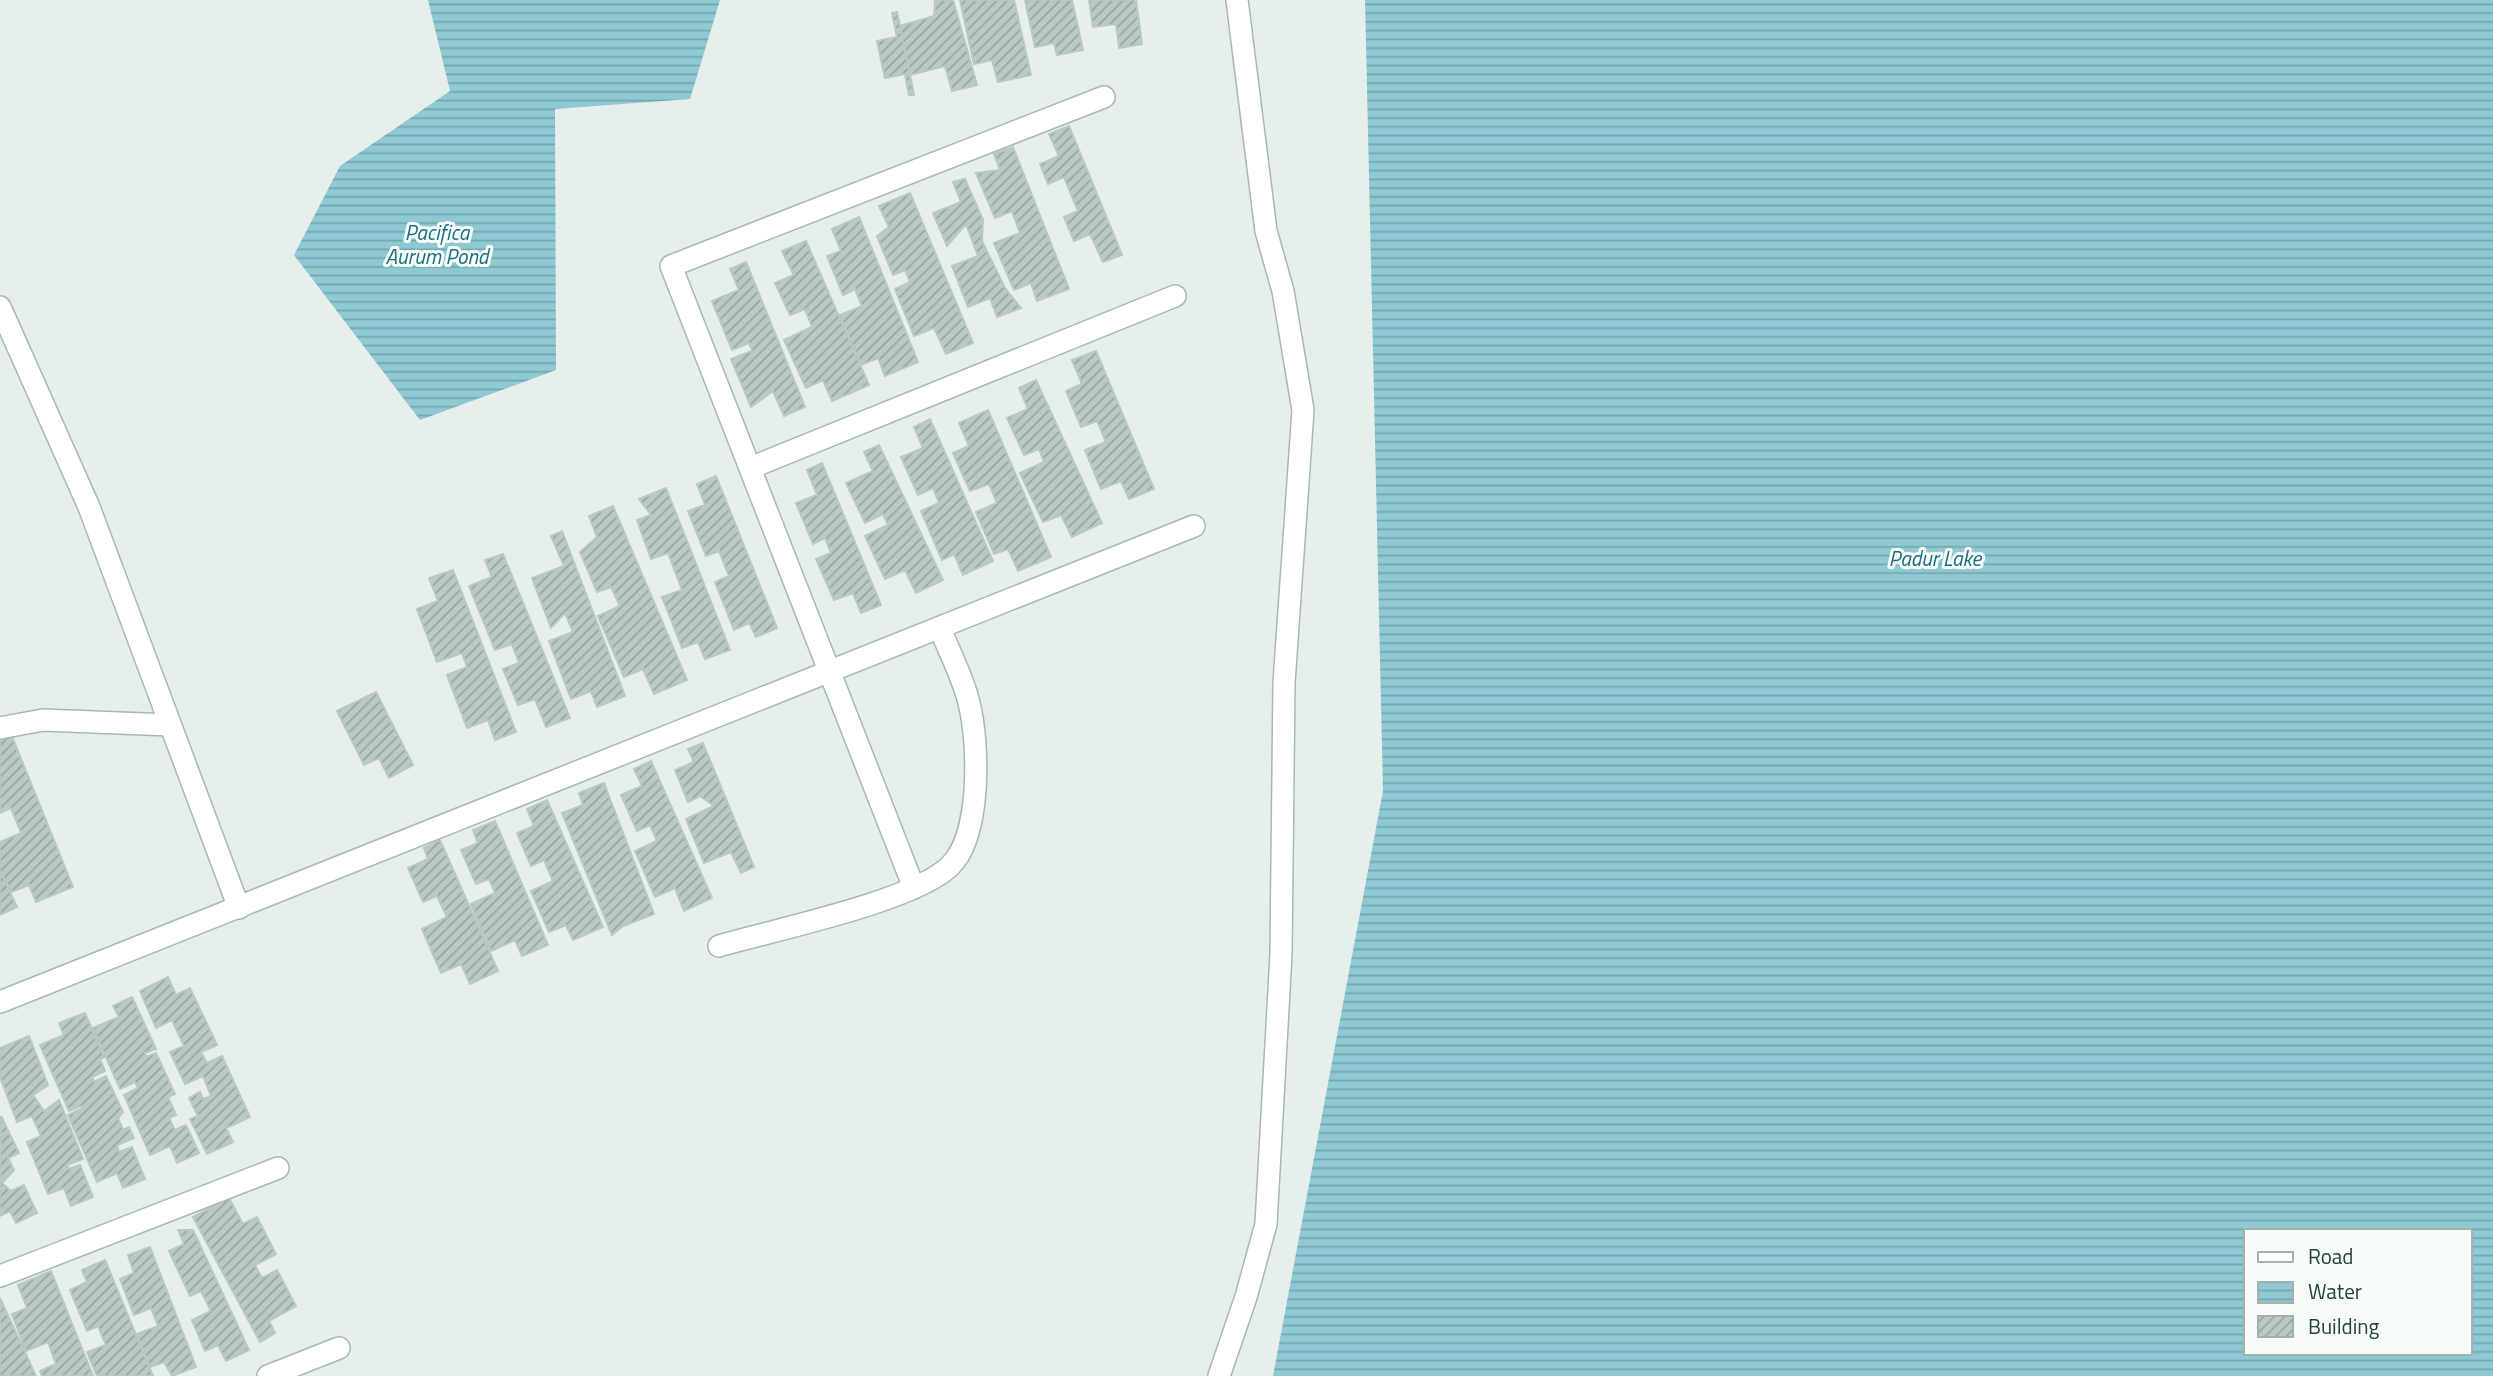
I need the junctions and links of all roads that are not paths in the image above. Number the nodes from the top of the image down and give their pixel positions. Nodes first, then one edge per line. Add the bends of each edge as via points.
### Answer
1 (1237, 0) edge
2 (1104, 97) dead end
3 (1175, 296) dead end
4 (0, 307) edge
5 (750, 468) junction
6 (1194, 526) dead end
7 (940, 628) junction
8 (830, 672) junction
9 (170, 725) junction
10 (0, 728) edge
11 (914, 888) junction
12 (239, 908) junction
13 (719, 946) dead end
14 (0, 1002) edge
15 (278, 1168) dead end
16 (0, 1276) edge
17 (338, 1348) dead end
18 (268, 1376) edge
19 (1219, 1376) edge

1 - 19 street via 1266,231 1283,290 1303,410 1284,683 1281,954 1266,1224
2 - 5 street via 671,266
3 - 5 street
4 - 9 street via 89,507
5 - 8 street
6 - 7 street
7 - 8 street
7 - 11 street via 968,699 975,728 976,768 970,821 960,854 948,868
8 - 11 street
8 - 12 street
9 - 10 street via 43,720
9 - 12 street
11 - 13 street
12 - 14 street
15 - 16 street
17 - 18 street

